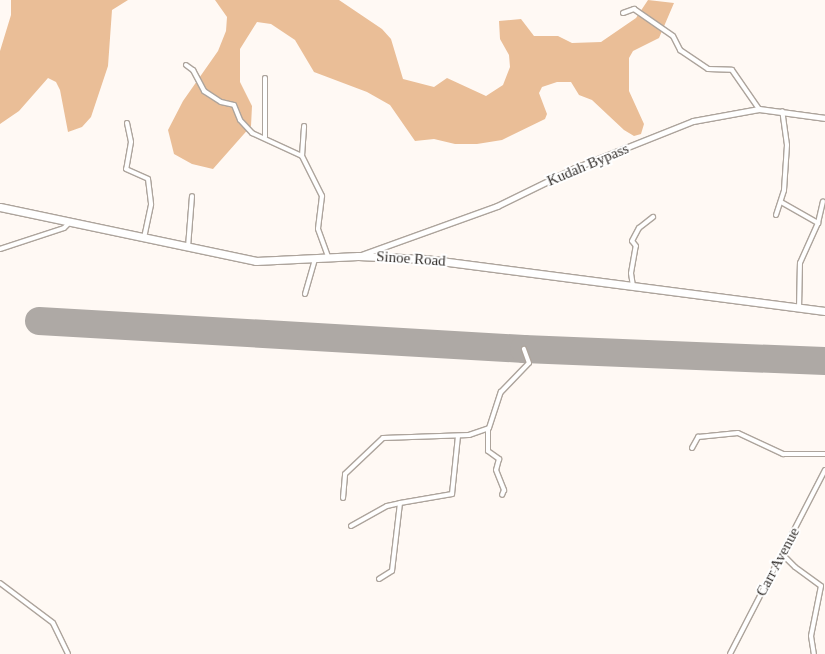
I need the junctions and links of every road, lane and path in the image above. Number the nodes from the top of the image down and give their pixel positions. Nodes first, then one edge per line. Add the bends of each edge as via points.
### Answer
1 (623, 13) dead end
2 (186, 65) dead end
3 (265, 78) dead end
4 (759, 109) junction
5 (782, 111) junction
6 (825, 119) edge
7 (127, 124) dead end
8 (304, 126) dead end
9 (265, 138) junction
10 (302, 156) junction
11 (192, 196) dead end
12 (781, 202) junction
13 (823, 202) dead end
14 (0, 207) edge
15 (776, 216) dead end
16 (653, 217) dead end
17 (70, 222) junction
18 (818, 222) junction
19 (143, 239) junction
20 (188, 248) junction
21 (0, 249) edge
22 (358, 256) junction
23 (328, 257) junction
24 (315, 258) junction
25 (634, 288) junction
26 (305, 294) dead end
27 (799, 309) junction
28 (825, 311) edge
29 (524, 348) dead end
30 (489, 428) junction
31 (458, 436) junction
32 (692, 448) dead end
33 (825, 454) edge
34 (825, 470) edge
35 (502, 495) dead end
36 (343, 498) dead end
37 (400, 503) junction
38 (351, 526) dead end
39 (784, 551) junction
40 (378, 579) dead end
41 (0, 583) edge
42 (68, 654) edge
43 (730, 654) edge
44 (814, 654) edge

1 - 4 street via 634,8 673,36 680,50 708,69 732,70
2 - 9 street via 204,91 221,102 234,105 247,129
3 - 9 street
4 - 5 street, Kudah Bypass
4 - 22 street, Kudah Bypass via 693,121 575,168 496,206
5 - 6 street, Kudah Bypass
5 - 12 street via 787,145
7 - 19 street via 131,142 126,169 148,179 151,205
8 - 10 street
9 - 10 street
10 - 23 street via 322,196 318,229
11 - 20 street
12 - 15 street
12 - 18 street
13 - 18 street
14 - 17 highway, Sinoe Road
16 - 25 street via 638,228 632,241 636,246 631,272
17 - 19 highway, Sinoe Road
17 - 21 street via 64,228
18 - 27 street via 800,263
19 - 20 highway, Sinoe Road
20 - 24 highway, Sinoe Road via 256,261
22 - 23 highway, Sinoe Road
22 - 25 highway, Sinoe Road via 472,265
23 - 24 highway, Sinoe Road
24 - 26 street
25 - 27 highway, Sinoe Road
27 - 28 highway, Sinoe Road
29 - 30 street via 529,363 501,392
30 - 31 street
30 - 35 street via 486,438 488,451 499,459 496,470 504,490
31 - 36 street via 383,438 346,474
31 - 37 street via 452,494
32 - 33 street via 698,437 738,433 783,454
34 - 39 street, Carr Avenue
37 - 38 street via 387,506
37 - 40 street via 392,571
39 - 43 street, Carr Avenue
39 - 44 street via 785,557 795,567 821,586 811,636
41 - 42 street via 53,623

